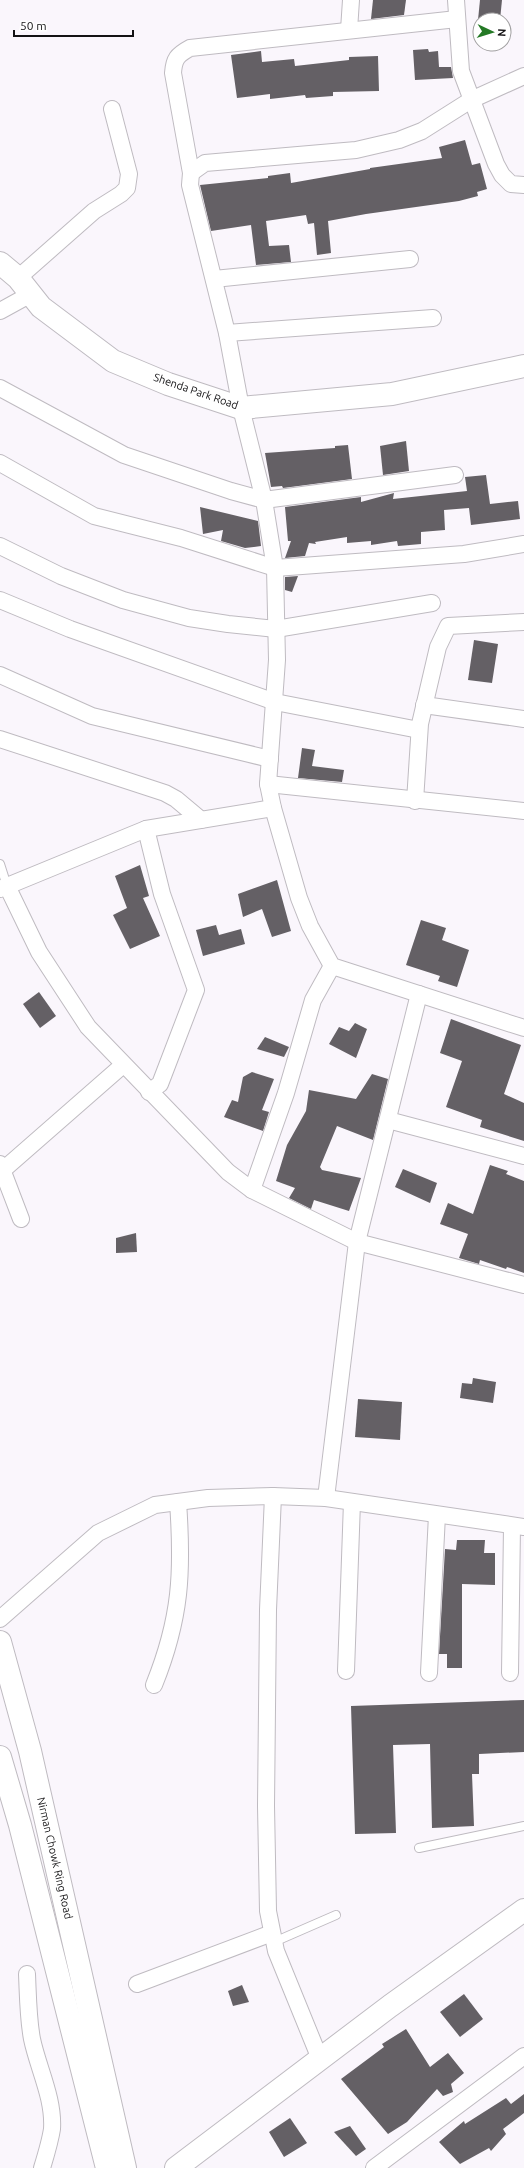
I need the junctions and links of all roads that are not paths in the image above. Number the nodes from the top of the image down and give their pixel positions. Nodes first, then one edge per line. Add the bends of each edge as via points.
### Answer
1 (351, 0) edge
2 (456, 0) edge
3 (457, 19) junction
4 (349, 30) junction
5 (524, 76) edge
6 (471, 100) junction
7 (112, 109) dead end
8 (191, 173) junction
9 (524, 185) edge
10 (410, 259) dead end
11 (0, 263) edge
12 (214, 279) junction
13 (24, 286) junction
14 (0, 311) edge
15 (433, 318) dead end
16 (227, 334) junction
17 (524, 366) edge
18 (0, 388) edge
19 (241, 408) junction
20 (0, 463) edge
21 (455, 475) dead end
22 (264, 500) junction
23 (524, 544) edge
24 (0, 546) edge
25 (276, 568) junction
26 (0, 600) edge
27 (432, 603) dead end
28 (524, 622) edge
29 (276, 629) junction
30 (0, 675) edge
31 (275, 702) junction
32 (424, 705) junction
33 (524, 719) edge
34 (420, 730) junction
35 (0, 739) edge
36 (270, 759) junction
37 (268, 784) junction
38 (415, 800) junction
39 (273, 808) junction
40 (524, 811) edge
41 (201, 820) junction
42 (146, 829) junction
43 (0, 864) edge
44 (4, 887) edge
45 (332, 966) junction
46 (419, 994) junction
47 (524, 1028) edge
48 (123, 1065) junction
49 (149, 1092) junction
50 (388, 1120) junction
51 (524, 1156) edge
52 (1, 1167) edge
53 (252, 1190) junction
54 (21, 1218) dead end
55 (357, 1242) junction
56 (524, 1285) edge
57 (273, 1496) junction
58 (326, 1498) junction
59 (178, 1502) junction
60 (352, 1502) junction
61 (437, 1515) junction
62 (518, 1526) edge
63 (0, 1620) edge
64 (0, 1642) edge
65 (346, 1671) dead end
66 (428, 1673) dead end
67 (510, 1673) dead end
68 (154, 1685) dead end
69 (0, 1758) edge
70 (524, 1826) edge
71 (419, 1848) dead end
72 (524, 1910) edge
73 (336, 1915) dead end
74 (273, 1938) junction
75 (27, 1974) dead end
76 (137, 1984) dead end
77 (524, 2056) edge
78 (320, 2059) junction
79 (42, 2168) edge
80 (106, 2168) edge
81 (125, 2168) edge
82 (176, 2168) edge
83 (374, 2168) edge

1 - 4 street
2 - 3 street
3 - 4 street
3 - 6 street via 461,70
4 - 8 street via 190,48 180,53 174,61 173,73
5 - 6 street
6 - 8 street via 422,131 399,140 356,150 205,163
6 - 9 street via 502,175 511,184
7 - 13 street via 129,174 127,188 122,194 94,211
8 - 12 street via 190,185
10 - 12 street
11 - 13 main road, Shenda Park Road
12 - 16 street
13 - 14 street
13 - 19 main road, Shenda Park Road via 41,307 113,361 168,384
15 - 16 street
16 - 19 street
17 - 19 main road, Shenda Park Road via 392,394
18 - 22 street via 124,455
19 - 22 street
20 - 25 street via 94,516 180,538
21 - 22 street
22 - 25 street
23 - 25 street via 464,554
24 - 29 street via 61,576 123,600 189,618
25 - 29 street
26 - 31 street via 70,629
27 - 29 street
28 - 32 street via 448,626 438,648
29 - 31 street via 278,660
30 - 36 street via 92,716
31 - 34 street
31 - 36 street
32 - 33 street
32 - 34 street
34 - 38 street
35 - 41 street via 165,793
36 - 37 street
37 - 38 street
37 - 39 street
38 - 40 street
39 - 41 street
39 - 45 street via 299,898 310,926
41 - 42 street
42 - 44 street
42 - 49 street via 162,894 196,990 160,1084
43 - 44 lane
44 - 48 street via 39,952 88,1027
45 - 46 street
45 - 53 street via 313,1000 286,1093
46 - 47 street
46 - 50 street
48 - 49 street
48 - 52 street
49 - 53 street via 228,1172
50 - 51 street
50 - 55 street
52 - 54 street
53 - 55 street
55 - 56 street
55 - 58 street
57 - 58 street
57 - 59 street via 208,1498
57 - 74 street via 268,1610 266,1806 268,1911
58 - 60 street
59 - 63 street via 155,1505 98,1533
59 - 68 street via 181,1566 178,1605 166,1655
60 - 61 street
60 - 65 street
61 - 62 street
61 - 66 street
62 - 67 street
64 - 81 main road, Nirman Chowk Ring Road via 30,1751
69 - 80 main road via 20,1825
70 - 71 lane
72 - 78 main road
73 - 74 lane
74 - 76 street
74 - 78 street
75 - 79 street via 28,2014 32,2040 47,2093 52,2128
77 - 83 street
78 - 82 main road

